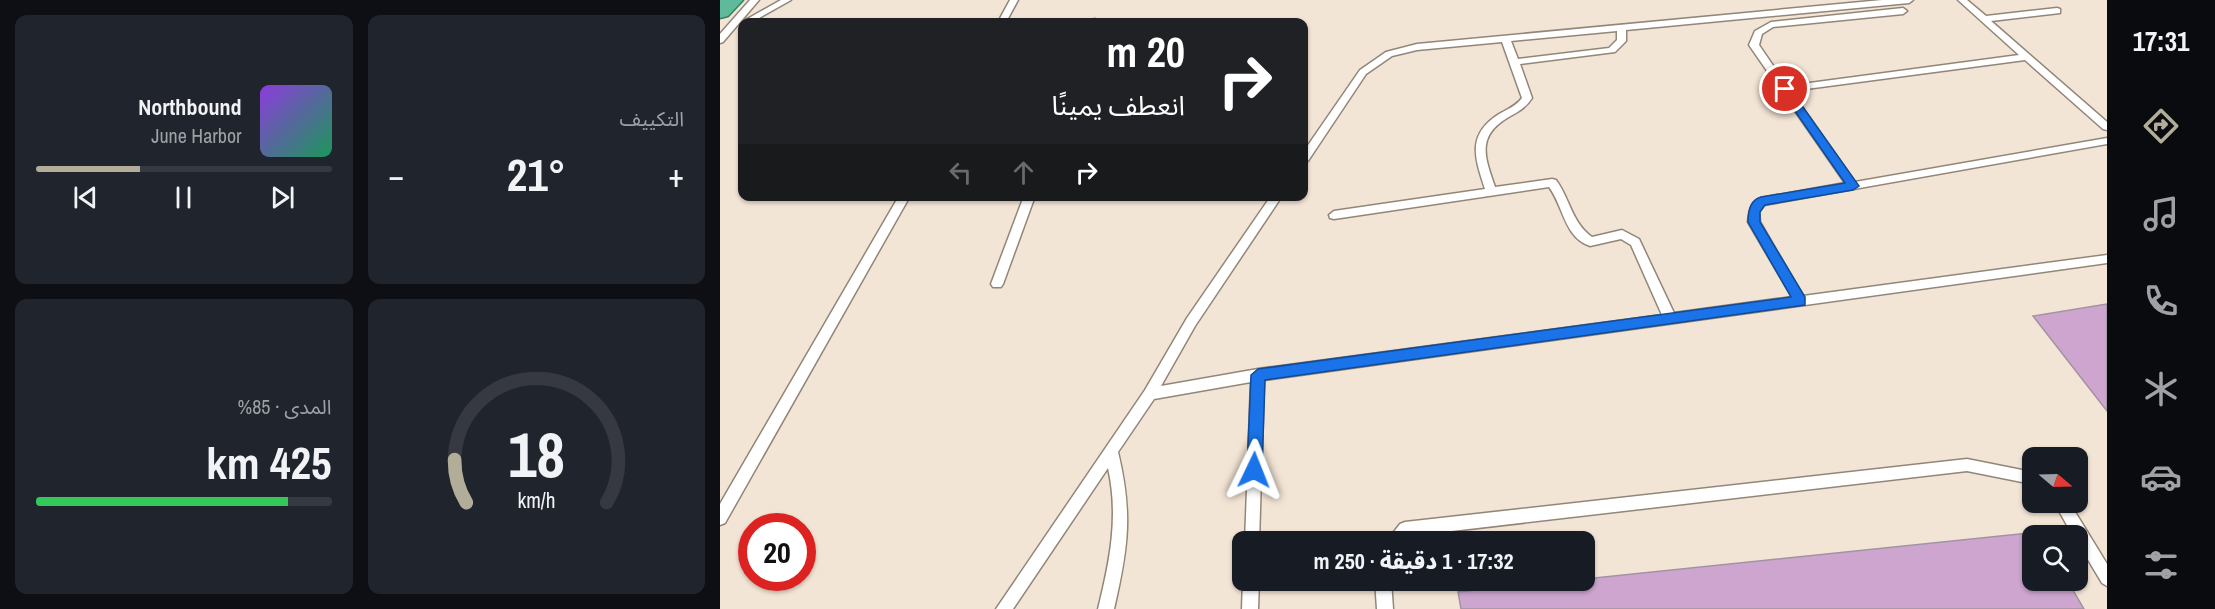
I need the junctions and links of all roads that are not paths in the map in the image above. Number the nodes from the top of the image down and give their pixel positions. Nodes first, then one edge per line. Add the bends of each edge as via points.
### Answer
1 (731, 0) edge
2 (755, 0) edge
3 (787, 0) edge
4 (1014, 0) edge
5 (1909, 0) edge
6 (1962, 0) edge
7 (720, 11) edge
8 (1903, 11) dead end
9 (2057, 11) dead end
10 (740, 18) edge
11 (753, 18) edge
12 (1004, 18) edge
13 (1983, 19) junction
14 (738, 20) edge
15 (1621, 27) junction
16 (738, 28) edge
17 (1506, 39) junction
18 (720, 42) edge
19 (2026, 57) junction
20 (1514, 62) junction
21 (1785, 89) junction
22 (2107, 127) edge
23 (2107, 141) edge
24 (1308, 152) edge
25 (1853, 186) junction
26 (1491, 190) junction
27 (902, 201) edge
28 (1028, 201) edge
29 (1274, 201) edge
30 (1334, 215) dead end
31 (2107, 259) edge
32 (997, 284) dead end
33 (1800, 301) junction
34 (1670, 318) junction
35 (1258, 375) junction
36 (1150, 394) junction
37 (1111, 451) junction
38 (2022, 476) edge
39 (2068, 513) edge
40 (720, 518) edge
41 (1252, 531) edge
42 (1404, 531) edge
43 (2107, 578) edge
44 (1251, 591) edge
45 (1384, 591) edge
46 (1004, 609) edge
47 (1106, 609) edge
48 (1250, 609) edge
49 (1385, 609) edge

1 - 7 highway
2 - 10 lane
3 - 11 lane
4 - 12 lane
5 - 15 lane
6 - 13 lane
8 - 21 lane via 1771,25 1764,29 1754,45
9 - 13 lane
13 - 19 lane
14 - 18 lane
15 - 17 lane
15 - 20 lane via 1622,41 1612,50
16 - 18 lane
17 - 20 lane
17 - 24 lane via 1417,47 1389,54 1363,72
19 - 21 lane
19 - 22 lane
20 - 26 lane via 1527,98 1523,106 1488,127 1479,141
21 - 25 lane
23 - 25 lane
25 - 33 lane via 1761,202 1754,211 1754,222
26 - 30 lane
26 - 34 lane via 1552,183 1576,234 1590,242 1622,234 1635,242
27 - 40 lane
28 - 32 lane
29 - 36 lane via 1191,322
31 - 33 lane
33 - 34 lane
34 - 35 lane
35 - 36 lane
35 - 41 lane
36 - 37 lane
37 - 46 lane
37 - 47 lane via 1123,512 1118,561
38 - 42 lane via 1967,465
39 - 43 lane
44 - 48 lane
45 - 49 lane

